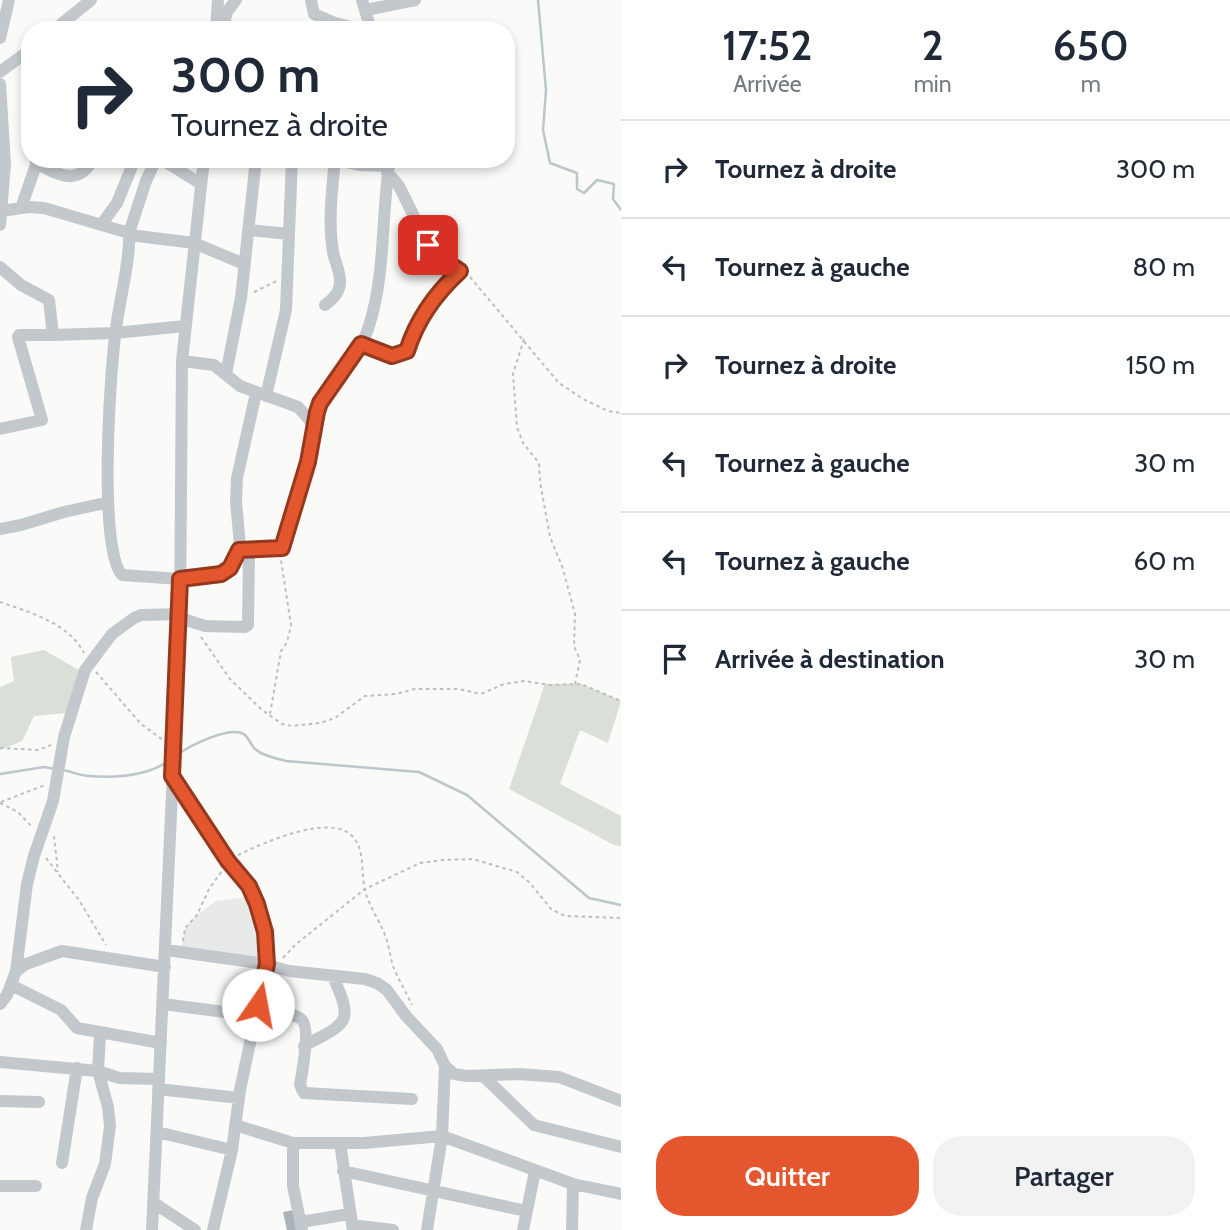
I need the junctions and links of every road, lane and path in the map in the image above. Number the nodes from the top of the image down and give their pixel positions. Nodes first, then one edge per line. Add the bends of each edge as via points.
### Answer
1 (9, 0) edge
2 (90, 0) edge
3 (218, 0) edge
4 (236, 0) edge
5 (311, 0) edge
6 (415, 0) edge
7 (365, 3) edge
8 (65, 21) edge
9 (217, 21) edge
10 (224, 21) edge
11 (330, 21) edge
12 (369, 21) edge
13 (0, 38) edge
14 (21, 64) edge
15 (0, 72) edge
16 (0, 84) edge
17 (1, 111) edge
18 (35, 168) edge
19 (47, 168) edge
20 (87, 168) edge
21 (131, 168) edge
22 (154, 168) edge
23 (174, 168) edge
24 (203, 168) edge
25 (255, 168) edge
26 (292, 168) edge
27 (334, 168) edge
28 (389, 168) edge
29 (390, 168) edge
30 (201, 184) junction
31 (21, 208) junction
32 (2, 211) junction
33 (0, 225) edge
34 (101, 225) junction
35 (248, 230) junction
36 (130, 234) junction
37 (289, 234) junction
38 (194, 243) junction
39 (244, 264) junction
40 (0, 267) edge
41 (460, 271) junction
42 (287, 276) junction
43 (241, 298) junction
44 (325, 305) dead end
45 (185, 326) junction
46 (115, 332) junction
47 (52, 335) junction
48 (523, 339) junction
49 (361, 344) junction
50 (183, 361) junction
51 (226, 374) junction
52 (261, 395) junction
53 (621, 413) edge
54 (314, 425) junction
55 (1, 428) edge
56 (108, 500) junction
57 (0, 529) edge
58 (282, 548) junction
59 (244, 550) junction
60 (180, 579) junction
61 (180, 616) junction
62 (195, 623) junction
63 (574, 685) junction
64 (621, 701) edge
65 (270, 715) junction
66 (64, 737) junction
67 (0, 748) edge
68 (172, 776) junction
69 (58, 780) junction
70 (0, 803) edge
71 (54, 835) dead end
72 (38, 844) junction
73 (228, 861) junction
74 (58, 873) junction
75 (365, 889) junction
76 (621, 918) edge
77 (166, 950) junction
78 (181, 952) junction
79 (115, 959) junction
80 (271, 965) junction
81 (165, 967) junction
82 (16, 971) junction
83 (334, 977) junction
84 (10, 985) junction
85 (0, 1004) edge
86 (163, 1004) junction
87 (413, 1006) dead end
88 (256, 1013) junction
89 (100, 1034) junction
90 (161, 1044) junction
91 (304, 1046) junction
92 (0, 1062) edge
93 (445, 1066) junction
94 (77, 1068) junction
95 (98, 1071) junction
96 (483, 1076) junction
97 (159, 1084) junction
98 (239, 1098) junction
99 (412, 1099) dead end
100 (0, 1101) edge
101 (621, 1101) edge
102 (39, 1102) dead end
103 (235, 1125) junction
104 (157, 1132) junction
105 (442, 1136) junction
106 (293, 1143) junction
107 (341, 1143) junction
108 (621, 1147) edge
109 (233, 1150) junction
110 (62, 1163) dead end
111 (343, 1171) junction
112 (535, 1171) junction
113 (573, 1184) junction
114 (0, 1186) edge
115 (36, 1186) dead end
116 (433, 1190) junction
117 (621, 1194) edge
118 (154, 1203) junction
119 (526, 1211) junction
120 (351, 1223) edge
121 (302, 1226) edge
122 (86, 1230) edge
123 (152, 1230) edge
124 (195, 1230) edge
125 (213, 1230) edge
126 (393, 1230) edge
127 (427, 1230) edge
128 (523, 1230) edge
129 (572, 1230) edge

1 - 13 street
2 - 8 street
3 - 9 street
4 - 10 street
5 - 11 street via 314,14
6 - 7 street
7 - 12 street
14 - 15 street
16 - 17 street
17 - 32 street
18 - 31 street
19 - 20 street via 74,177
21 - 34 street via 117,203
22 - 36 street
23 - 30 street
24 - 30 street
25 - 35 street
26 - 37 street
27 - 44 street via 331,223 340,283 335,298
28 - 49 street via 376,295
29 - 41 street via 428,245
30 - 38 street
31 - 32 street
31 - 34 street via 44,208
32 - 33 street
34 - 36 street
35 - 37 street
35 - 39 street
36 - 38 street
36 - 46 street
37 - 42 street
38 - 39 street
38 - 45 street
39 - 43 street
40 - 47 street via 50,300
41 - 48 path via 474,280
41 - 49 street via 426,310 404,354 392,356
42 - 43 path
42 - 52 street via 283,328
43 - 51 street
45 - 46 street
45 - 50 street
46 - 47 street
46 - 56 street
47 - 55 street via 18,337 42,420
48 - 53 path via 559,383 583,399
48 - 63 path via 513,374 517,427 539,463 550,537 575,614 574,646 580,660
49 - 54 street via 320,403
50 - 51 street via 214,365
50 - 60 street
51 - 52 street
52 - 54 street via 298,407
52 - 59 street via 236,487
54 - 58 street via 308,462
56 - 57 street
56 - 60 street via 110,536 120,572 130,577
58 - 59 street
58 - 65 path via 291,625 281,651
59 - 60 street via 227,572
59 - 62 street via 248,625
60 - 61 street
61 - 62 street
61 - 66 street via 141,615 112,634 85,670
61 - 68 street
62 - 65 path via 218,665
63 - 64 path
63 - 65 path via 524,681 481,694 437,688 365,696 335,718 292,726
66 - 67 path via 38,750
66 - 69 street
68 - 73 street
68 - 77 street
69 - 70 path
69 - 72 street
70 - 72 path via 30,824
71 - 74 path
72 - 74 path
72 - 82 street via 27,884
73 - 75 path via 294,833 324,827 345,830 359,848
73 - 78 path via 185,929
73 - 80 street via 257,904
74 - 79 path
75 - 76 path via 420,863 473,859 517,872 551,909 565,916
75 - 80 path
75 - 87 path via 394,969
77 - 78 street
77 - 81 street
78 - 80 street
79 - 81 street
79 - 82 street via 62,951
80 - 83 street
80 - 88 street
81 - 86 street
82 - 84 street
83 - 91 street via 344,999 345,1018
83 - 93 street via 365,979 387,990 437,1049
84 - 85 street
84 - 89 street via 61,1010 77,1028
86 - 88 street
86 - 90 street
88 - 91 street via 301,1019 306,1032
88 - 98 street
89 - 90 street
89 - 95 street
90 - 97 street
91 - 99 street via 300,1085 304,1093
92 - 94 street
93 - 96 street via 454,1074
93 - 105 street
94 - 95 street
94 - 110 street
95 - 97 street
95 - 122 street via 110,1126 105,1164
96 - 101 street via 559,1077
96 - 108 street via 534,1125
97 - 98 street
97 - 104 street
98 - 103 street
100 - 102 street
103 - 106 street
103 - 109 street
104 - 109 street
104 - 118 street
105 - 107 street
105 - 112 street
105 - 116 street
106 - 107 street
106 - 121 street via 293,1186
107 - 111 street
109 - 125 street
111 - 116 street
111 - 120 street
112 - 113 street
112 - 119 street
113 - 117 street
113 - 129 street
114 - 115 street
116 - 119 street
116 - 127 street
118 - 123 street
118 - 124 street
119 - 128 street
120 - 121 street
120 - 126 street

